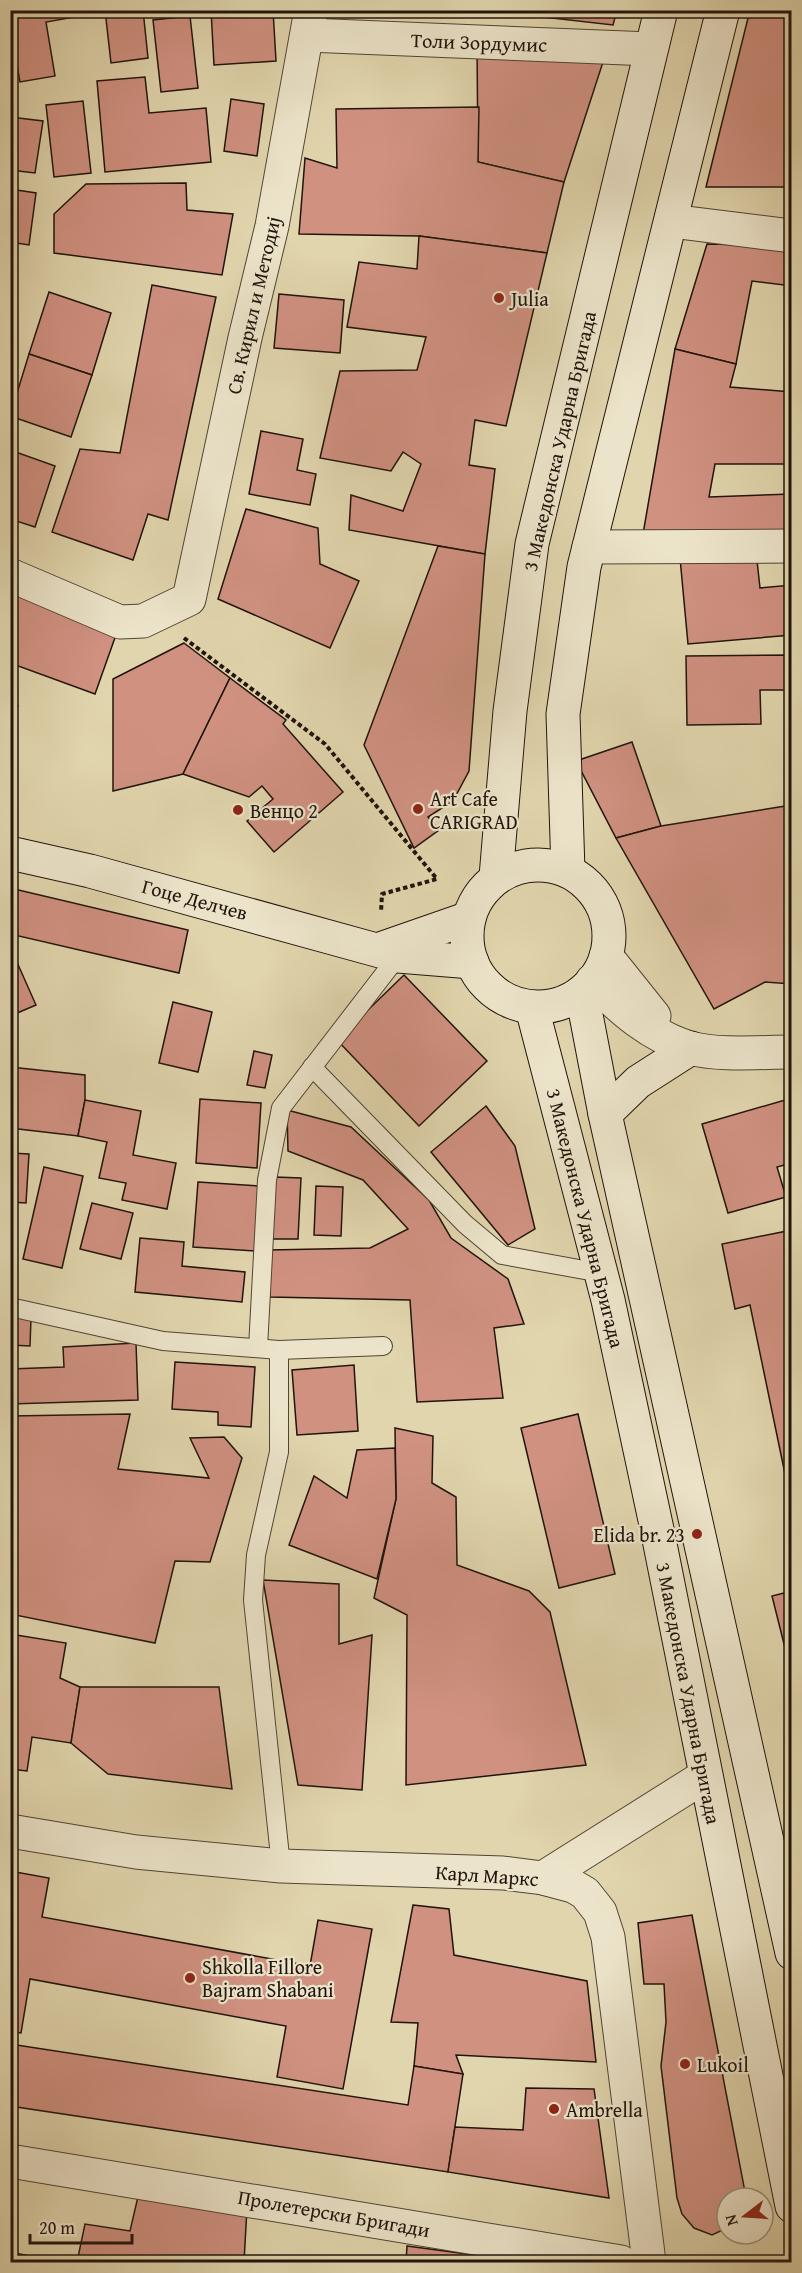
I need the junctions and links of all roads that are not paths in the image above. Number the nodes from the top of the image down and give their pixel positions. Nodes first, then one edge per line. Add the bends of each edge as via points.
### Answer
1 (661, 10) edge
2 (723, 10) edge
3 (309, 23) edge
4 (651, 49) junction
5 (671, 220) junction
6 (792, 236) edge
7 (792, 546) edge
8 (589, 547) junction
9 (10, 576) edge
10 (10, 853) edge
11 (568, 871) junction
12 (496, 877) junction
13 (469, 918) junction
14 (389, 952) junction
15 (472, 962) junction
16 (594, 977) junction
17 (532, 1008) junction
18 (683, 1044) junction
19 (792, 1053) edge
20 (312, 1067) junction
21 (605, 1114) junction
22 (601, 1273) junction
23 (10, 1307) edge
24 (382, 1346) dead end
25 (258, 1348) junction
26 (279, 1350) junction
27 (705, 1776) junction
28 (10, 1831) edge
29 (281, 1866) junction
30 (543, 1878) junction
31 (792, 1953) edge
32 (10, 2161) edge
33 (792, 2206) edge
34 (621, 2262) edge
35 (649, 2262) edge

1 - 4 street, 3 Македонска Ударна Бригада
2 - 5 street
3 - 4 street, Толи Зордумис
3 - 9 street, Св. Кирил и Методиј via 272,225 189,599 143,621 120,622
4 - 12 street, 3 Македонска Ударна Бригада via 532,544 510,711
5 - 6 street
5 - 8 street
7 - 8 street
8 - 11 street via 563,714
10 - 14 street, Гоце Делчев
11 - 12 street, 3 Македонска Ударна Бригада via 544,864 519,867
11 - 16 street, 3 Македонска Ударна Бригада via 594,892 608,922
12 - 13 street, 3 Македонска Ударна Бригада via 479,895
13 - 14 street
13 - 15 street, 3 Македонска Ударна Бригада via 467,940
14 - 15 street, Гоце Делчев
14 - 20 lane
15 - 17 street, 3 Македонска Ударна Бригада via 491,989
16 - 17 street via 559,1004
16 - 18 street via 627,1015
16 - 21 street, 3 Македонска Ударна Бригада
17 - 22 street, 3 Македонска Ударна Бригада
18 - 19 street
18 - 21 street
20 - 22 lane via 465,1224 502,1255
20 - 25 lane via 281,1108 267,1180
21 - 31 street, 3 Македонска Ударна Бригада
22 - 27 street, 3 Македонска Ударна Бригада
23 - 25 lane via 163,1341
24 - 26 lane
25 - 26 lane
26 - 29 lane via 279,1452 256,1555 253,1600
27 - 30 street
27 - 33 street, 3 Македонска Ударна Бригада
28 - 29 street, Карл Маркс via 136,1852
29 - 30 street, Карл Маркс via 503,1873
30 - 35 street, Карл Маркс via 585,1893 600,1912 608,1937
32 - 34 street, Пролетерски Бригади

